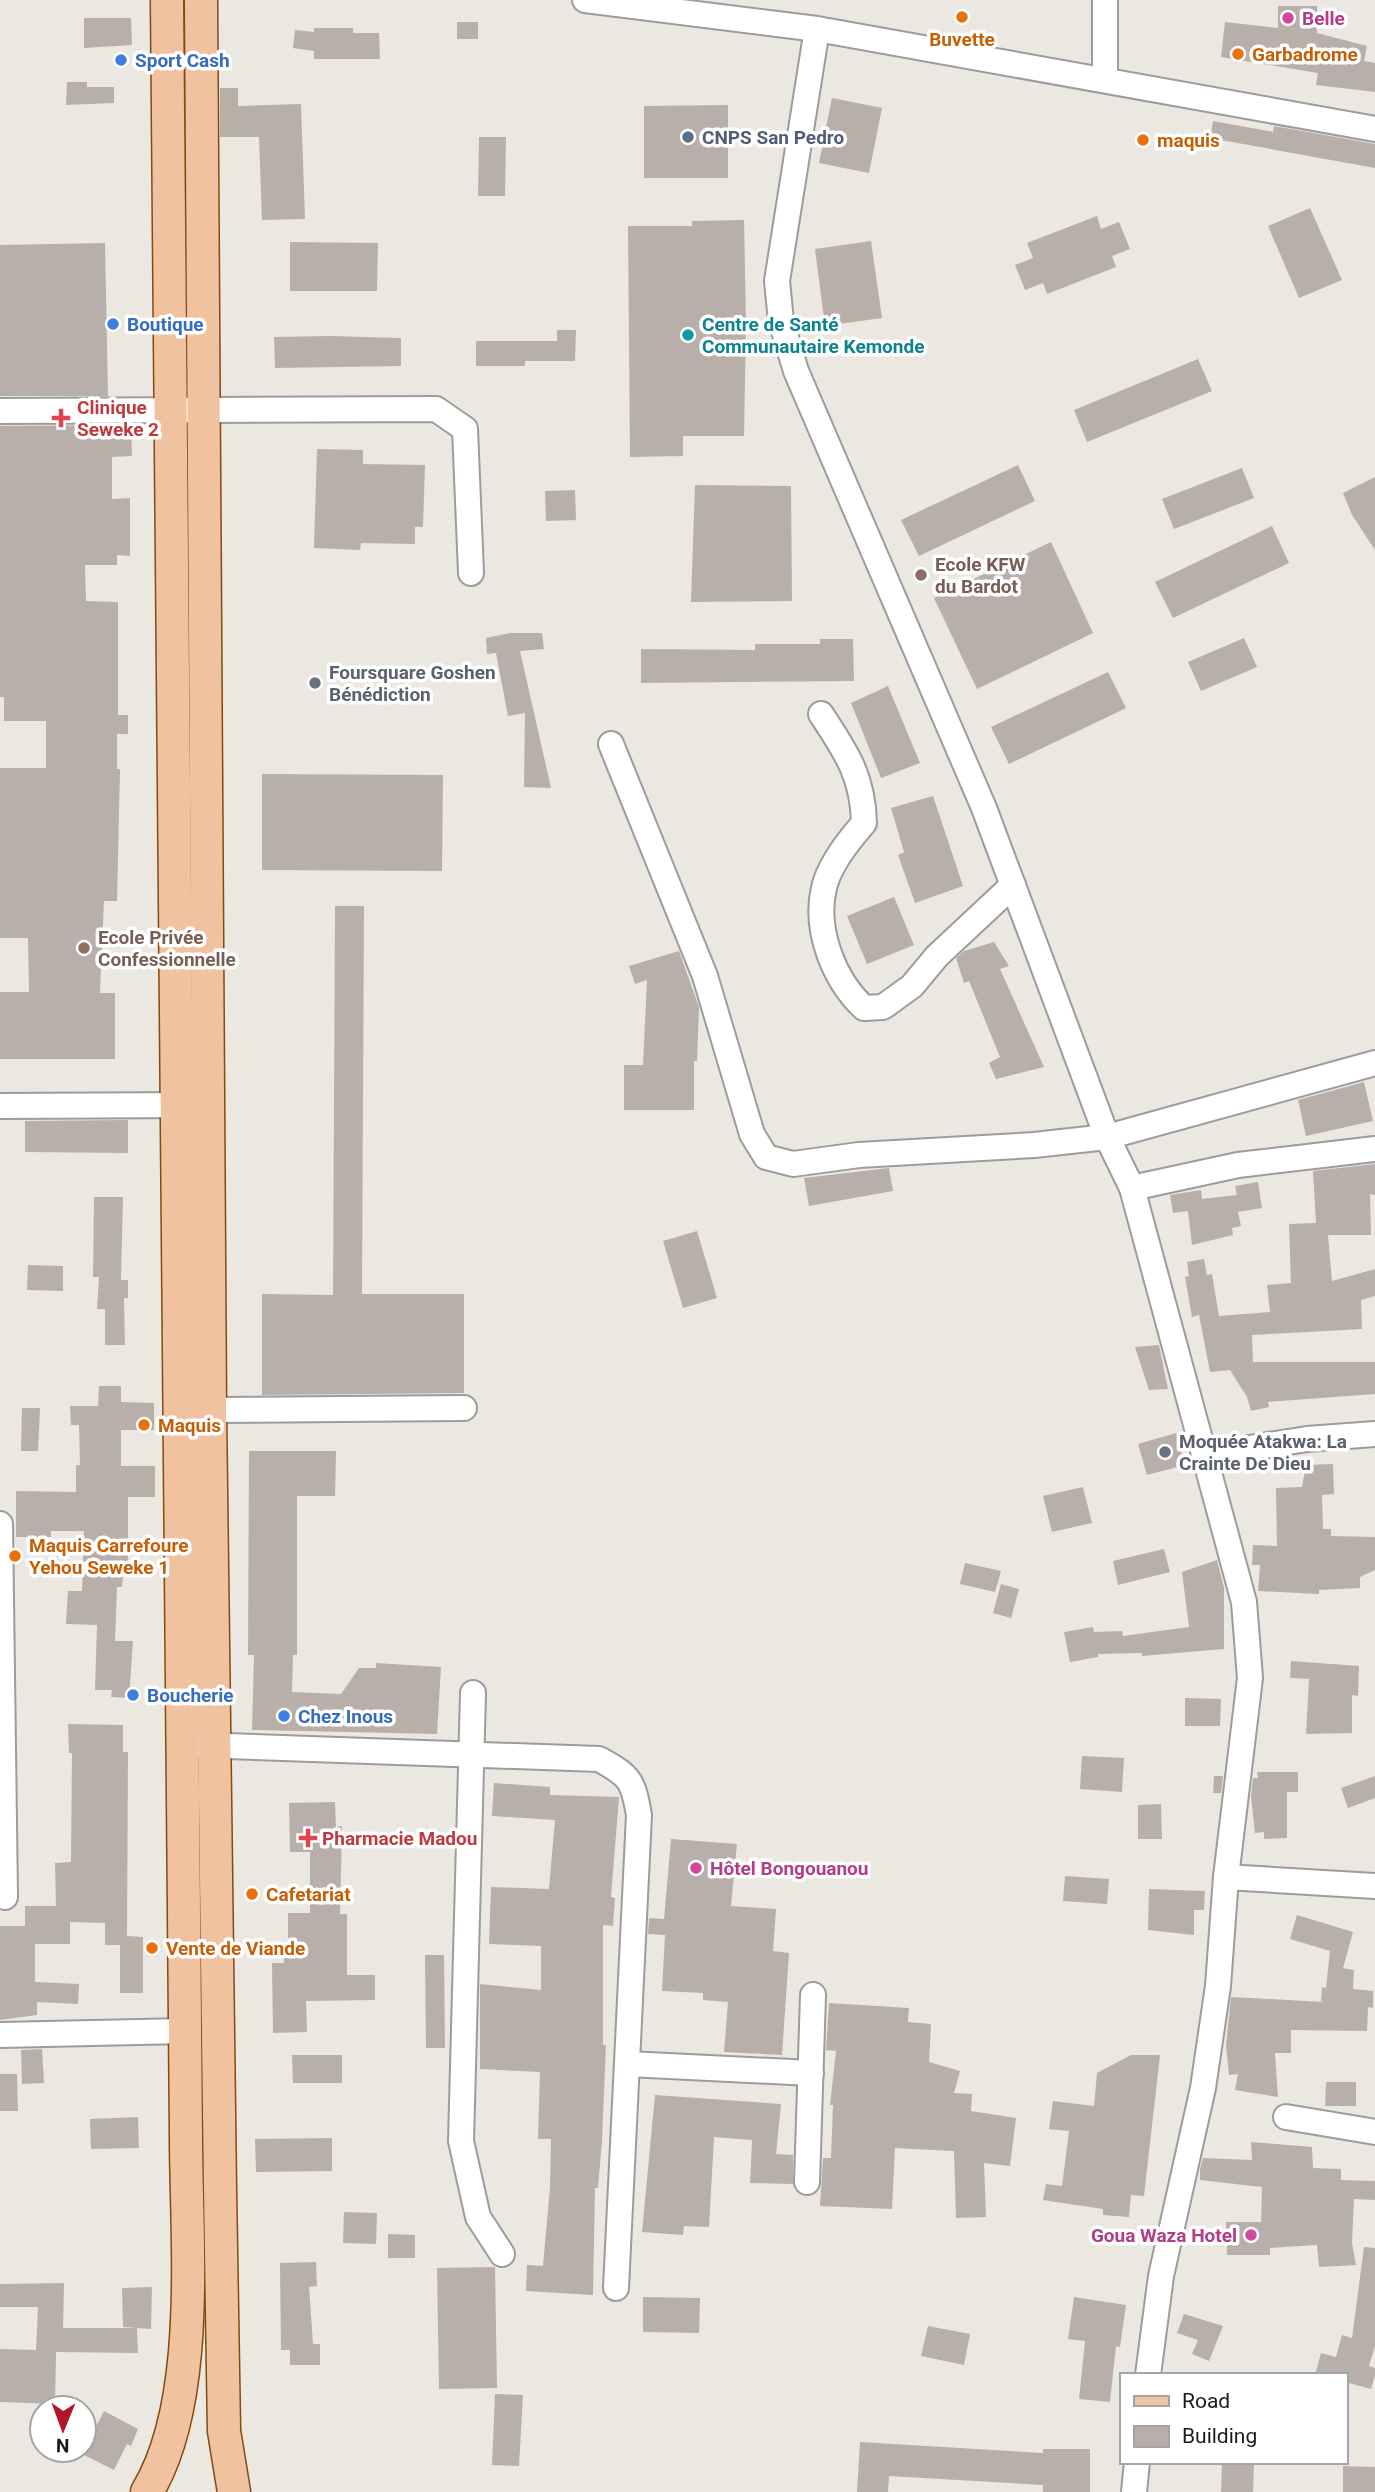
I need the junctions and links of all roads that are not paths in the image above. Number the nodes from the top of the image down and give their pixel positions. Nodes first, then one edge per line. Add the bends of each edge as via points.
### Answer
1 (167, 0) edge
2 (201, 0) edge
3 (585, 0) edge
4 (1105, 0) edge
5 (817, 29) junction
6 (1105, 80) junction
7 (1375, 129) edge
8 (0, 411) edge
9 (171, 411) junction
10 (203, 411) junction
11 (471, 573) dead end
12 (821, 714) dead end
13 (611, 744) dead end
14 (1013, 885) junction
15 (1375, 1063) edge
16 (192, 1105) junction
17 (0, 1106) edge
18 (1107, 1137) junction
19 (1375, 1149) edge
20 (1132, 1188) junction
21 (464, 1408) dead end
22 (210, 1410) junction
23 (1375, 1434) edge
24 (1205, 1455) junction
25 (0, 1524) edge
26 (473, 1693) dead end
27 (183, 1745) junction
28 (217, 1746) junction
29 (469, 1755) junction
30 (1226, 1877) junction
31 (1375, 1886) edge
32 (5, 1897) dead end
33 (813, 1995) dead end
34 (185, 2031) junction
35 (0, 2035) edge
36 (628, 2064) junction
37 (811, 2073) junction
38 (1286, 2117) dead end
39 (1375, 2132) edge
40 (807, 2182) dead end
41 (502, 2254) dead end
42 (616, 2288) dead end
43 (1148, 2373) edge
44 (1138, 2464) edge
45 (147, 2492) edge
46 (234, 2492) edge
47 (1134, 2492) edge

1 - 9 main road
2 - 10 main road
3 - 5 street
4 - 6 street
5 - 6 street
5 - 14 street via 777,281 781,321 796,371
6 - 7 street
8 - 9 street
9 - 10 street
9 - 16 main road
10 - 11 street via 436,409 452,417 464,429
10 - 16 main road
12 - 14 street via 853,763 864,796 864,824 848,841 824,888 824,941 846,991 864,1008 883,1007 912,986 937,956
13 - 18 street via 705,976 752,1134 766,1157 793,1164
14 - 18 street
15 - 18 street
16 - 17 street
16 - 22 main road
16 - 27 main road
18 - 20 street
19 - 20 street via 1238,1165
20 - 24 street
21 - 22 street
22 - 28 main road
23 - 24 street
24 - 30 street via 1244,1602 1250,1678
25 - 32 street
26 - 29 street
27 - 28 street
27 - 34 main road
28 - 29 street
28 - 46 main road via 224,2431
29 - 36 street via 599,1759 627,1774 639,1815
29 - 41 street via 461,2141 478,2217
30 - 31 street
30 - 43 street via 1217,1999 1203,2088 1161,2276
33 - 37 street
34 - 35 street
34 - 45 main road via 186,2340 182,2393
36 - 37 street
36 - 42 street
37 - 40 street
38 - 39 street
44 - 47 street

